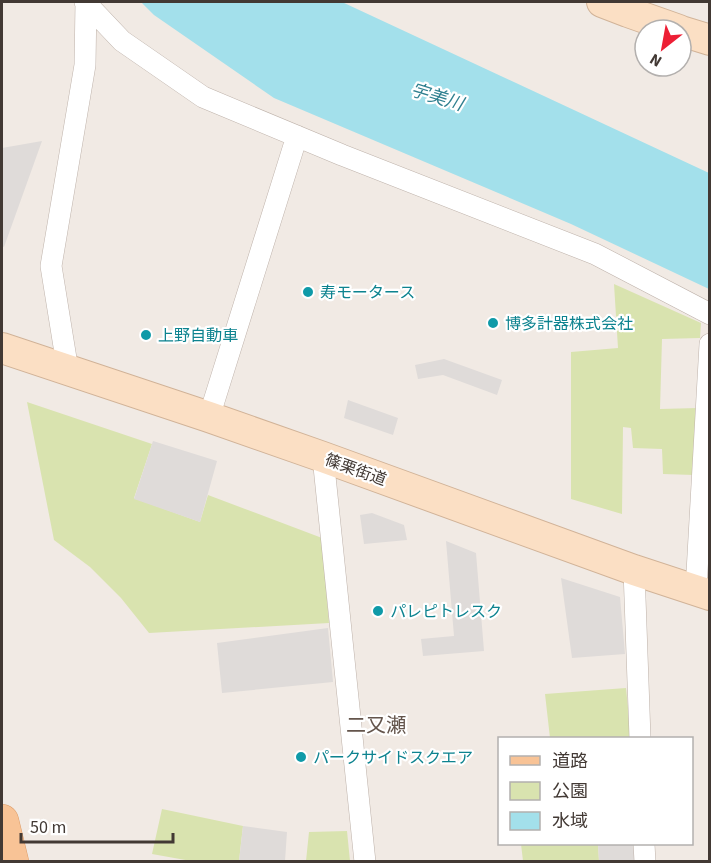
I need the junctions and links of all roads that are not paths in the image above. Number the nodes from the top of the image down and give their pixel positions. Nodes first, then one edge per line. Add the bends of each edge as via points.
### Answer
1 (85, 2) edge
2 (602, 2) edge
3 (645, 18) edge
4 (693, 34) edge
5 (710, 40) edge
6 (297, 136) junction
7 (710, 314) edge
8 (710, 344) edge
9 (2, 348) edge
10 (68, 371) junction
11 (209, 417) junction
12 (323, 457) junction
13 (634, 570) junction
14 (703, 593) edge
15 (640, 737) edge
16 (2, 821) edge
17 (644, 845) edge
18 (12, 861) edge
19 (365, 861) edge
20 (645, 861) edge

1 - 6 street via 122,41 203,97
1 - 10 street via 85,64 51,266
2 - 3 main road
4 - 5 main road
6 - 7 street via 595,254
6 - 11 street
8 - 14 street
9 - 10 main road, 篠栗街道
10 - 11 main road, 篠栗街道
11 - 12 main road, 篠栗街道
12 - 13 main road, 篠栗街道
12 - 19 street
13 - 14 main road, 篠栗街道
13 - 15 street
16 - 18 main road
17 - 20 street

